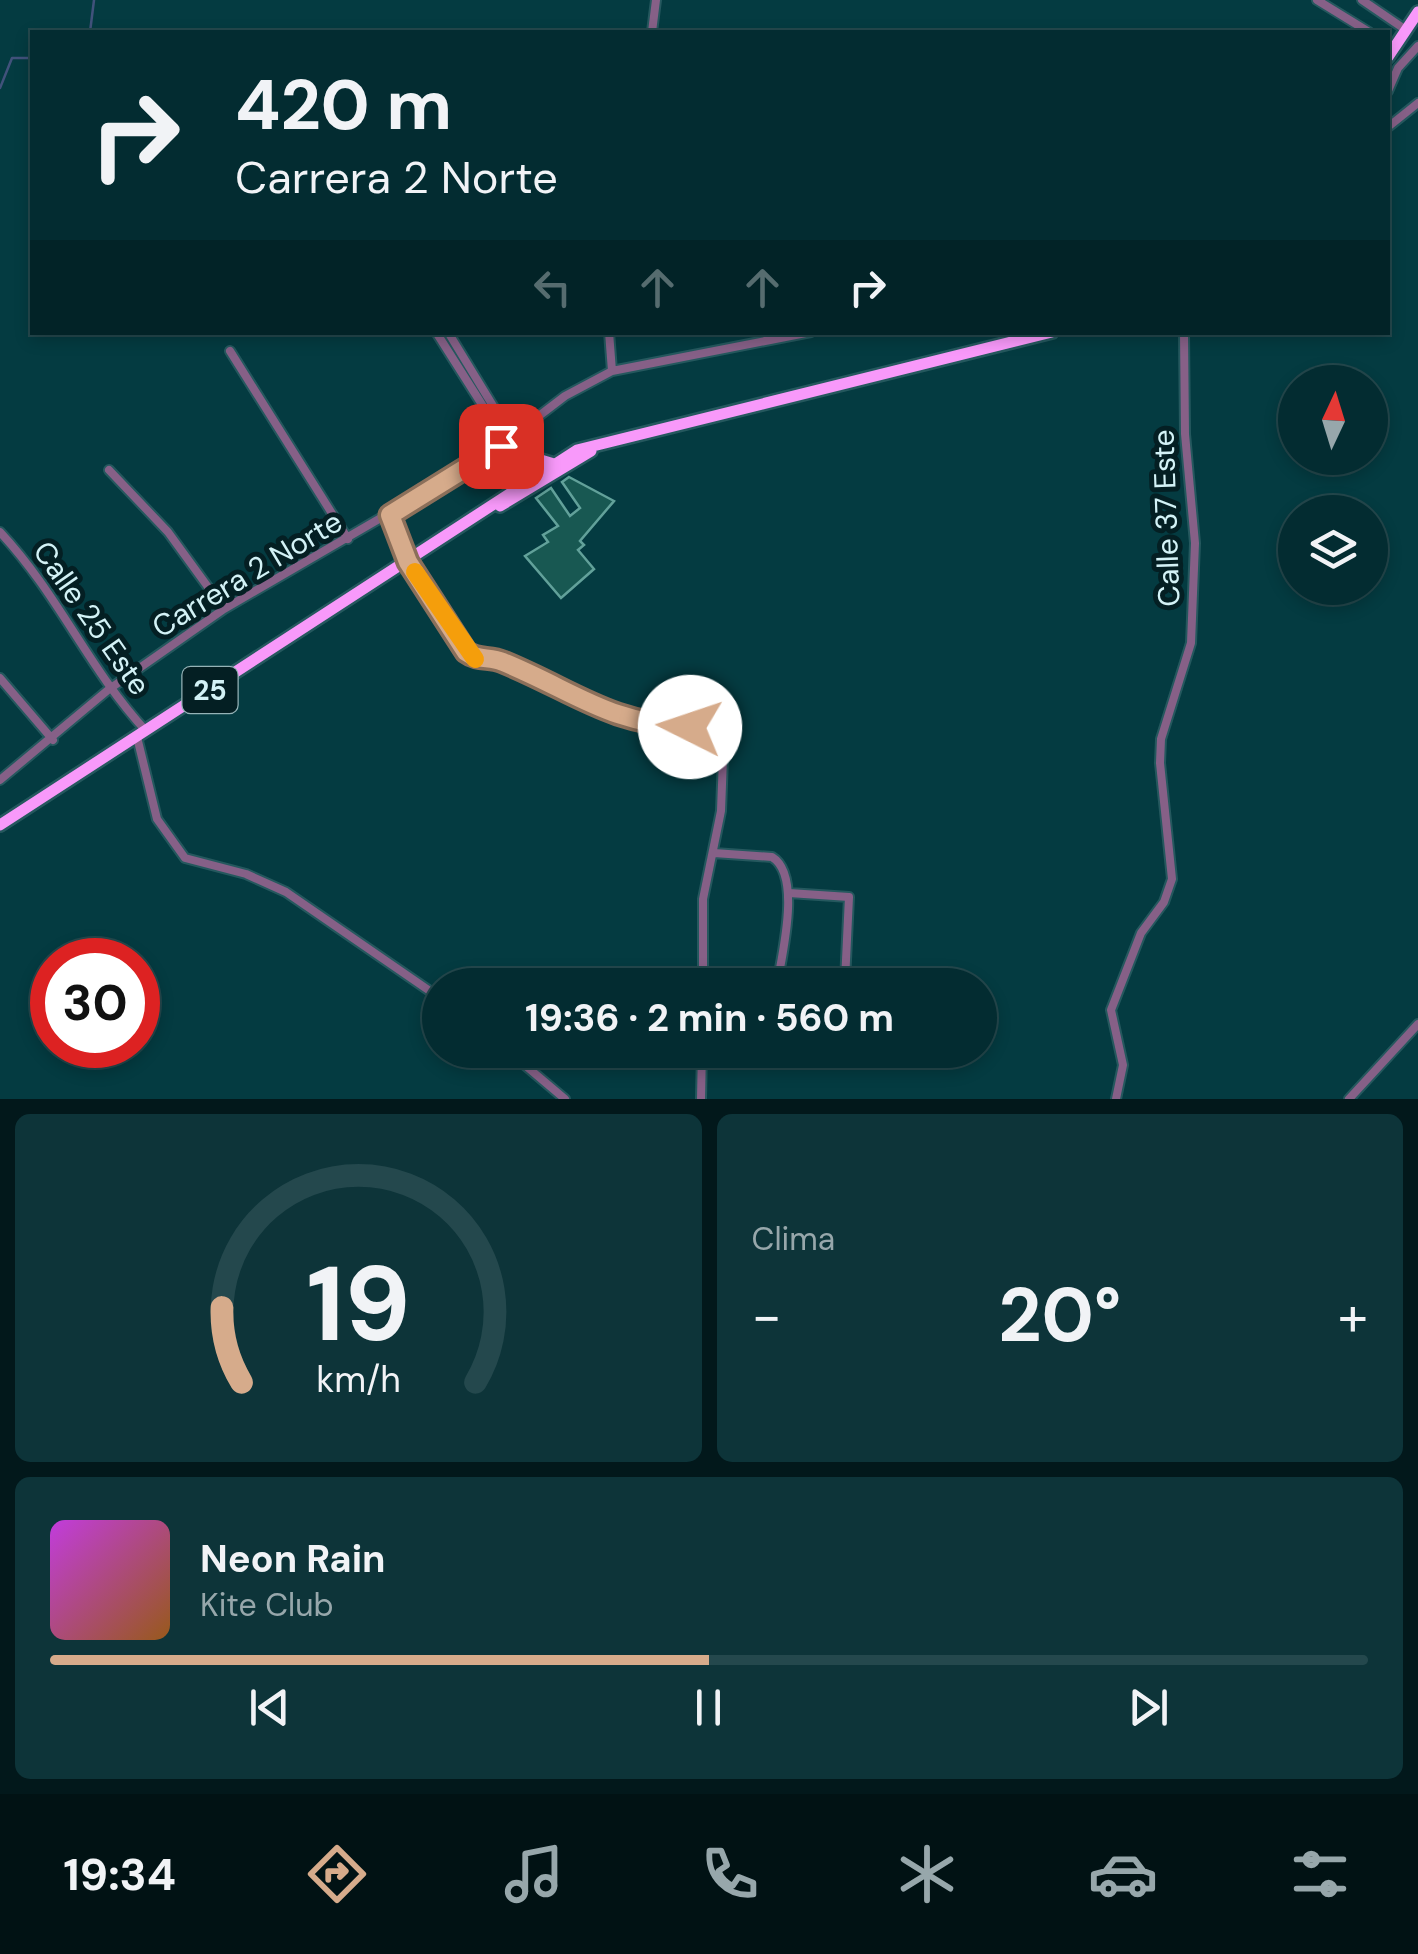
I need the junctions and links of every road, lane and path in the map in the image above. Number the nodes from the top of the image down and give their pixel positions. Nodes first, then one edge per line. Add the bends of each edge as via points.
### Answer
1 (656, 0) edge
2 (1317, 0) edge
3 (1362, 0) edge
4 (1418, 12) edge
5 (652, 30) edge
6 (1366, 30) edge
7 (1406, 30) junction
8 (1418, 46) edge
9 (1390, 49) edge
10 (1390, 86) edge
11 (1418, 102) edge
12 (1390, 125) edge
13 (438, 335) edge
14 (450, 335) edge
15 (609, 335) edge
16 (795, 335) edge
17 (1040, 335) edge
18 (1184, 335) edge
19 (230, 351) dead end
20 (612, 371) junction
21 (508, 440) junction
22 (603, 445) junction
23 (518, 456) junction
24 (554, 464) junction
25 (109, 470) dead end
26 (534, 481) junction
27 (512, 490) junction
28 (390, 515) junction
29 (0, 532) edge
30 (348, 539) junction
31 (414, 558) junction
32 (224, 609) junction
33 (0, 678) edge
34 (108, 690) junction
35 (142, 734) junction
36 (53, 740) junction
37 (0, 780) edge
38 (0, 825) edge
39 (714, 853) junction
40 (789, 894) junction
41 (703, 968) edge
42 (779, 968) edge
43 (845, 968) edge
44 (422, 986) edge
45 (1418, 1024) edge
46 (528, 1068) edge
47 (702, 1068) edge
48 (565, 1099) edge
49 (701, 1099) edge
50 (1116, 1099) edge
51 (1349, 1099) edge

1 - 5 street
2 - 6 street
3 - 7 street
4 - 7 highway
7 - 9 highway
8 - 10 street
11 - 12 street
13 - 21 street
14 - 21 street
15 - 20 street
16 - 20 street, Carrera 2 Norte
17 - 22 highway, 25
18 - 50 street, Calle 37 Este via 1195,544 1191,643 1161,739 1172,879 1141,933 1112,1010 1123,1065
19 - 30 street
20 - 21 street, Carrera 2 Norte via 564,396
21 - 23 street
21 - 28 street, Carrera 2 Norte
22 - 24 highway, 25
22 - 26 highway, 25
23 - 24 highway
23 - 26 street
23 - 27 highway
24 - 26 highway, 25
25 - 32 street via 168,532
26 - 27 highway, 25
26 - 31 highway, 25
27 - 31 highway, 25
28 - 30 street, Carrera 2 Norte
28 - 31 street
29 - 34 street, Calle 25 Este via 74,629
30 - 32 street, Carrera 2 Norte
31 - 35 highway, 25
31 - 39 street via 475,658 498,659 645,725 724,731
32 - 34 street, Carrera 2 Norte
33 - 36 street
34 - 35 street, Calle 25 Este
34 - 36 street, Carrera 2 Norte
35 - 38 highway, 25
35 - 44 street, Calle 25 Este via 157,818 180,852 286,892
36 - 37 street, Carrera 2 Norte
39 - 40 street via 776,858
39 - 41 street via 704,900
40 - 42 street
40 - 43 street via 850,897
45 - 51 street
46 - 48 street
47 - 49 street

